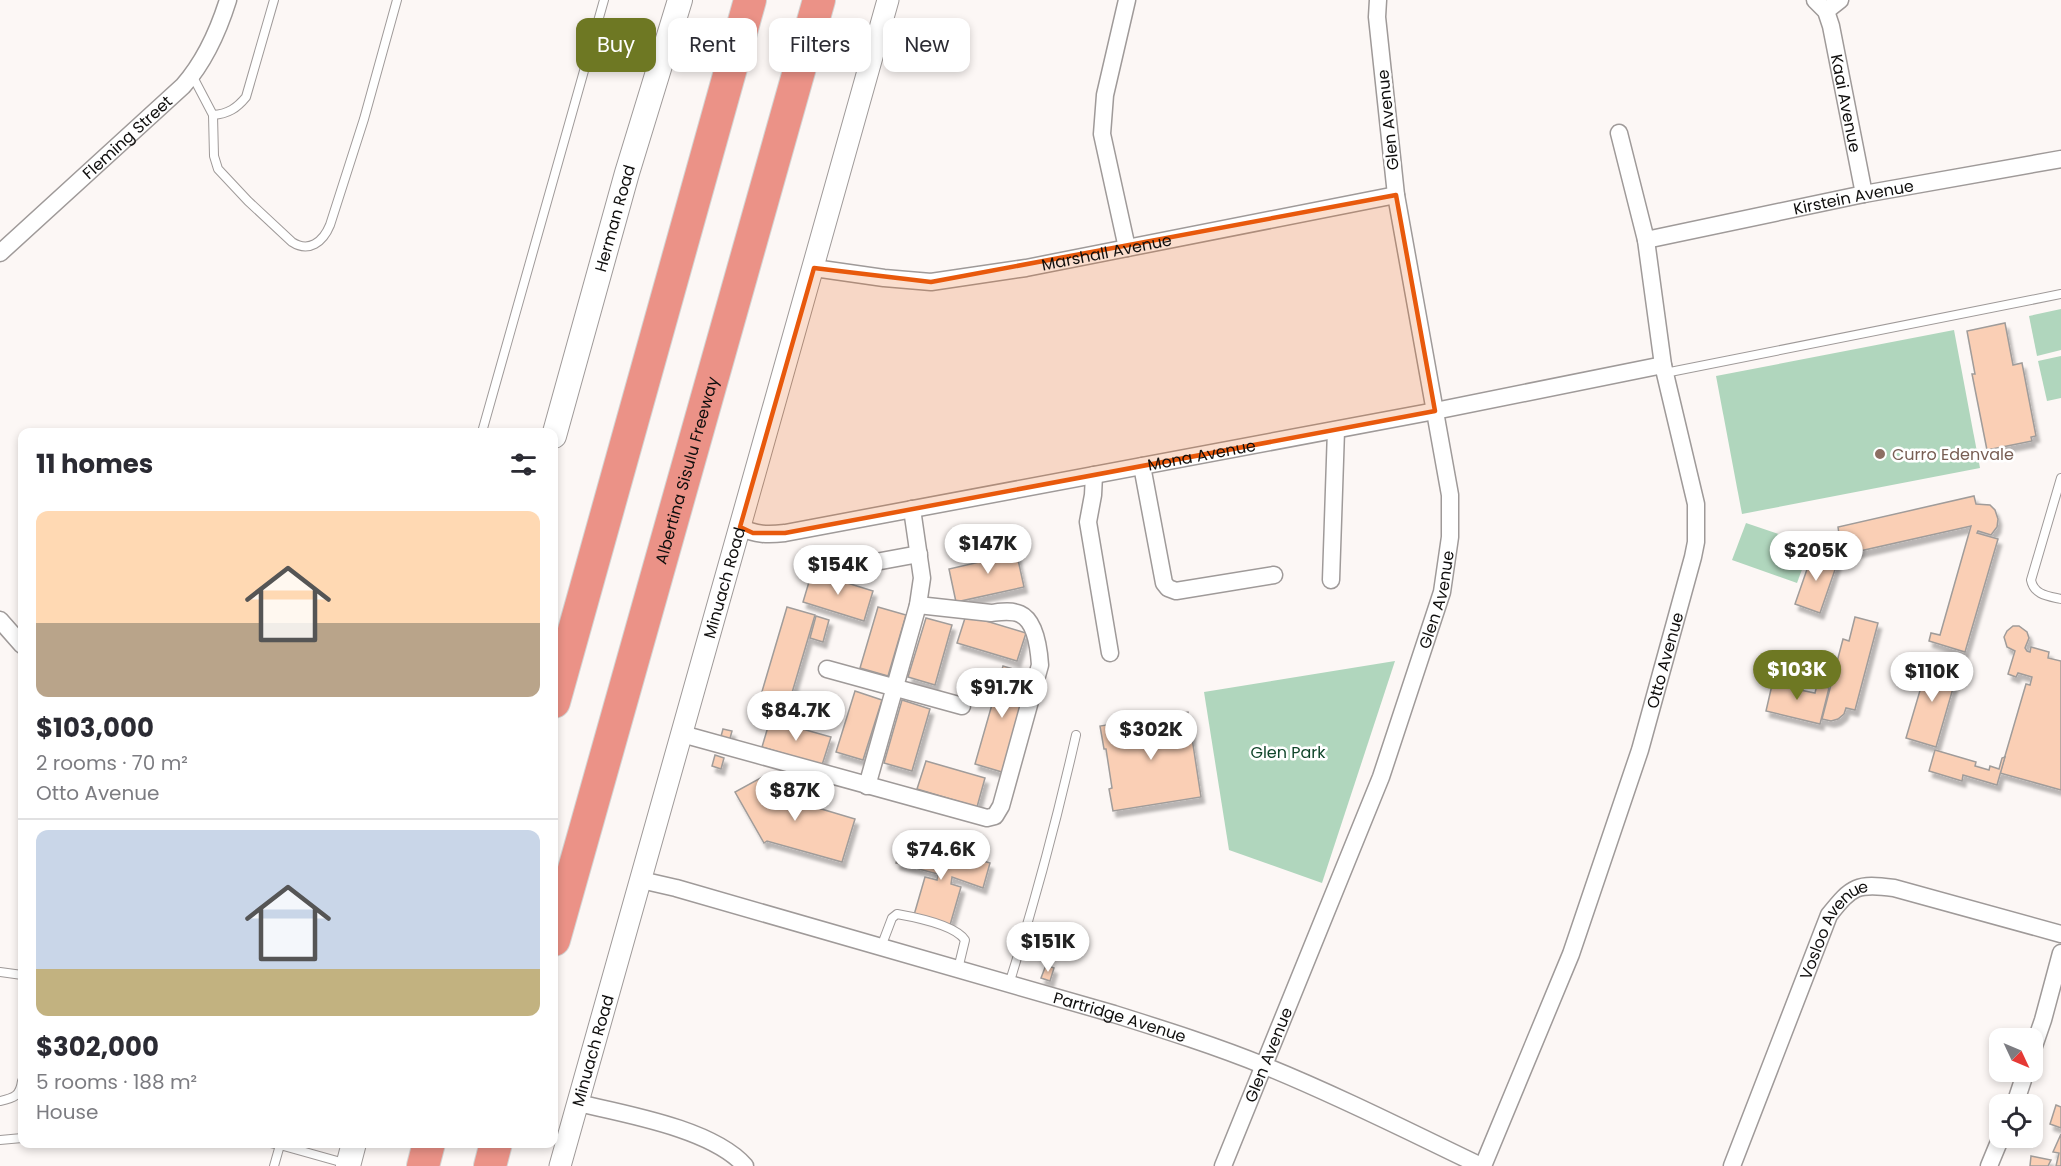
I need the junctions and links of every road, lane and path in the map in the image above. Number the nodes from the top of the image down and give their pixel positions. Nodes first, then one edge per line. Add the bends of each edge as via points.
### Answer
1 (228, 0) edge
2 (274, 0) edge
3 (398, 0) edge
4 (604, 0) edge
5 (680, 0) edge
6 (750, 0) edge
7 (819, 0) edge
8 (888, 0) edge
9 (1127, 0) edge
10 (1378, 0) edge
11 (1840, 0) edge
12 (1820, 6) edge
13 (192, 75) junction
14 (213, 115) junction
15 (1619, 134) dead end
16 (2061, 159) edge
17 (1864, 194) junction
18 (1396, 195) junction
19 (1646, 240) junction
20 (1126, 248) junction
21 (0, 253) edge
22 (814, 268) junction
23 (2061, 294) edge
24 (1664, 369) junction
25 (1435, 411) junction
26 (483, 428) edge
27 (556, 428) edge
28 (1336, 430) junction
29 (1142, 466) junction
30 (1094, 475) junction
31 (2061, 477) edge
32 (912, 509) junction
33 (740, 527) junction
34 (919, 554) junction
35 (843, 568) dead end
36 (1274, 574) dead end
37 (1330, 580) dead end
38 (2061, 599) edge
39 (918, 605) junction
40 (0, 620) edge
41 (18, 640) edge
42 (1110, 653) dead end
43 (826, 669) dead end
44 (558, 688) edge
45 (894, 688) junction
46 (962, 706) dead end
47 (682, 734) junction
48 (1076, 735) dead end
49 (867, 786) junction
50 (641, 880) junction
51 (558, 926) edge
52 (2061, 934) edge
53 (881, 947) junction
54 (2061, 954) edge
55 (958, 969) junction
56 (0, 972) edge
57 (18, 974) edge
58 (1009, 984) junction
59 (2040, 1028) edge
60 (1265, 1066) junction
61 (18, 1093) edge
62 (0, 1101) edge
63 (578, 1103) junction
64 (18, 1138) edge
65 (0, 1140) edge
66 (276, 1148) edge
67 (297, 1148) edge
68 (428, 1148) edge
69 (495, 1148) edge
70 (1996, 1148) edge
71 (350, 1158) edge
72 (274, 1166) edge
73 (423, 1166) edge
74 (490, 1166) edge
75 (560, 1166) edge
76 (745, 1166) edge
77 (1223, 1166) edge
78 (1482, 1166) edge
79 (1732, 1166) edge
80 (1989, 1166) edge

1 - 13 street, Fleming Street via 212,43
2 - 14 lane via 246,97 227,113
3 - 14 lane via 330,225 314,244 303,248 292,242 218,170
4 - 26 lane
5 - 27 main road, Herman Road
6 - 44 highway
7 - 51 highway, Albertina Sisulu Freeway
8 - 22 street, Minuach Road
9 - 20 street via 1105,95 1102,134
10 - 18 street, Glen Avenue
11 - 12 street
12 - 17 street, Kaai Avenue via 1831,26
13 - 14 lane
13 - 21 street, Fleming Street
15 - 19 street, Otto Avenue
16 - 17 street, Kirstein Avenue
17 - 19 street, Kirstein Avenue
18 - 20 street, Marshall Avenue
18 - 25 street, Glen Avenue
19 - 24 street, Otto Avenue
20 - 22 street, Marshall Avenue via 931,282
22 - 33 street, Minuach Road
23 - 24 lane
24 - 25 street, Mona Avenue
24 - 78 street, Otto Avenue via 1696,504 1694,557 1640,750 1574,942
25 - 28 street, Mona Avenue
25 - 60 street, Glen Avenue via 1450,495 1450,537 1442,592 1381,777
28 - 29 street, Mona Avenue
28 - 37 street
29 - 30 street, Mona Avenue
29 - 36 street via 1168,588 1176,591
30 - 32 street, Mona Avenue
30 - 42 street via 1088,522
31 - 38 lane via 2031,580 2040,594
32 - 33 street, Mona Avenue via 773,534 753,533
32 - 34 street
33 - 47 street, Minuach Road
34 - 35 street
34 - 39 street via 922,578
39 - 45 street
39 - 49 street via 1022,615 1031,626 1038,649 1036,682 995,816 987,818
40 - 41 street
43 - 45 street
45 - 46 street
45 - 49 street
47 - 49 street
47 - 50 street, Minuach Road
48 - 58 lane
50 - 53 street, Partridge Avenue
50 - 63 street, Minuach Road
52 - 79 street, Vosloo Avenue via 1894,888 1869,885 1855,889 1829,915
53 - 55 street, Partridge Avenue
53 - 55 lane via 897,914 947,927 965,939
54 - 59 street
55 - 58 street, Partridge Avenue
56 - 57 lane
58 - 60 street, Partridge Avenue via 1180,1034
60 - 77 street, Glen Avenue
60 - 78 street, Partridge Avenue
61 - 62 lane
63 - 75 street, Minuach Road
63 - 76 street via 704,1138 731,1152
64 - 65 lane
66 - 72 lane
67 - 71 lane
68 - 73 highway
69 - 74 highway
70 - 80 street

